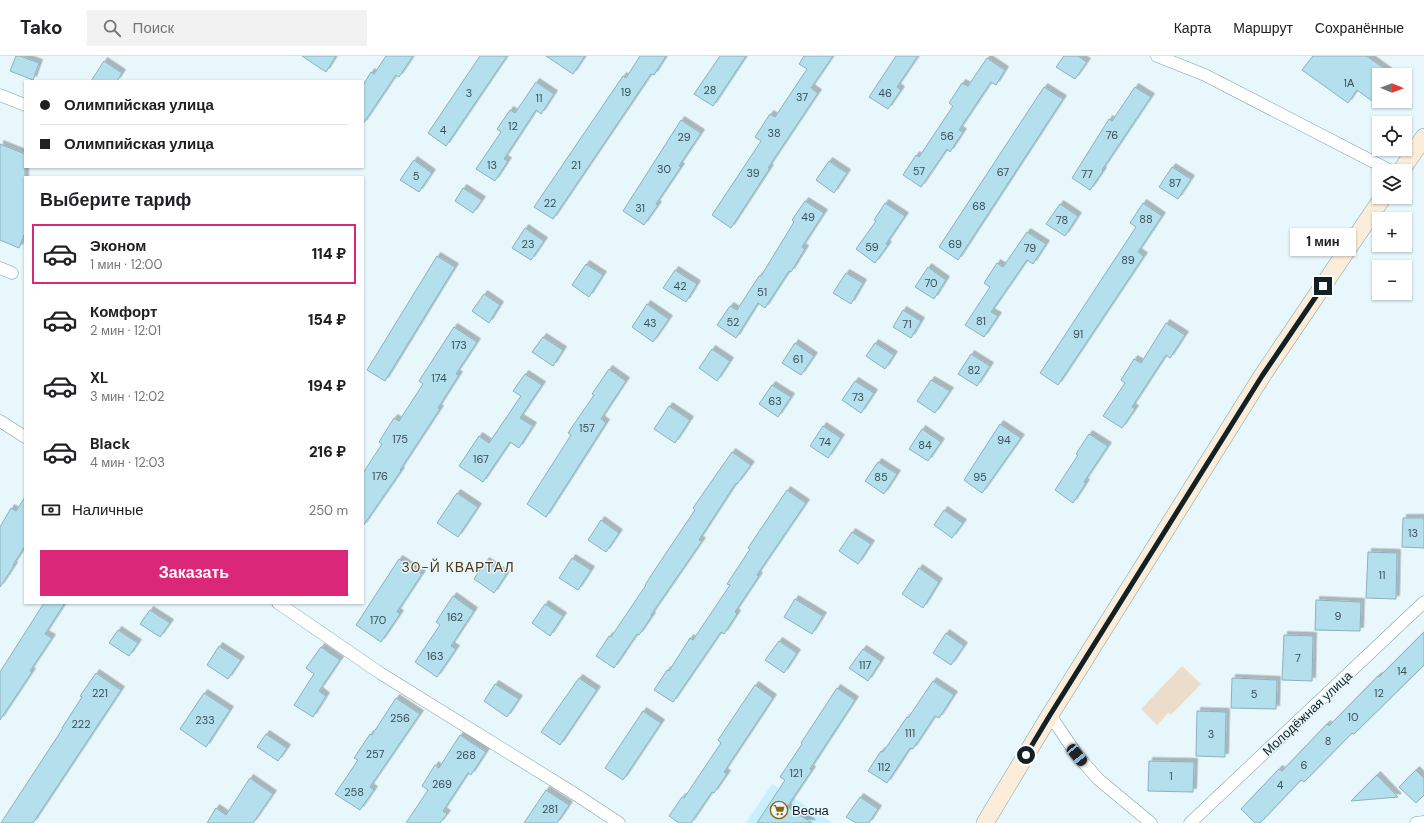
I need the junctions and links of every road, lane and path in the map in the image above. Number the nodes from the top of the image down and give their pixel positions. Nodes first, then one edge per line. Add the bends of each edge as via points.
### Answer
1 (1157, 56) edge
2 (0, 95) edge
3 (24, 105) edge
4 (1424, 137) edge
5 (1377, 164) edge
6 (1406, 164) edge
7 (1378, 204) edge
8 (0, 268) edge
9 (12, 273) dead end
10 (0, 421) edge
11 (24, 436) edge
12 (1424, 602) edge
13 (279, 604) edge
14 (1050, 715) junction
15 (1424, 822) edge
16 (619, 823) edge
17 (986, 823) edge
18 (1152, 823) edge
19 (1190, 823) edge
20 (1416, 823) edge

1 - 5 street via 1205,75
2 - 3 street
4 - 6 street
7 - 14 street via 1262,376
8 - 9 street
10 - 11 street
12 - 19 street, Молодёжная улица
13 - 16 street via 380,673
14 - 17 street
14 - 18 street via 1071,748 1098,779
15 - 20 street

